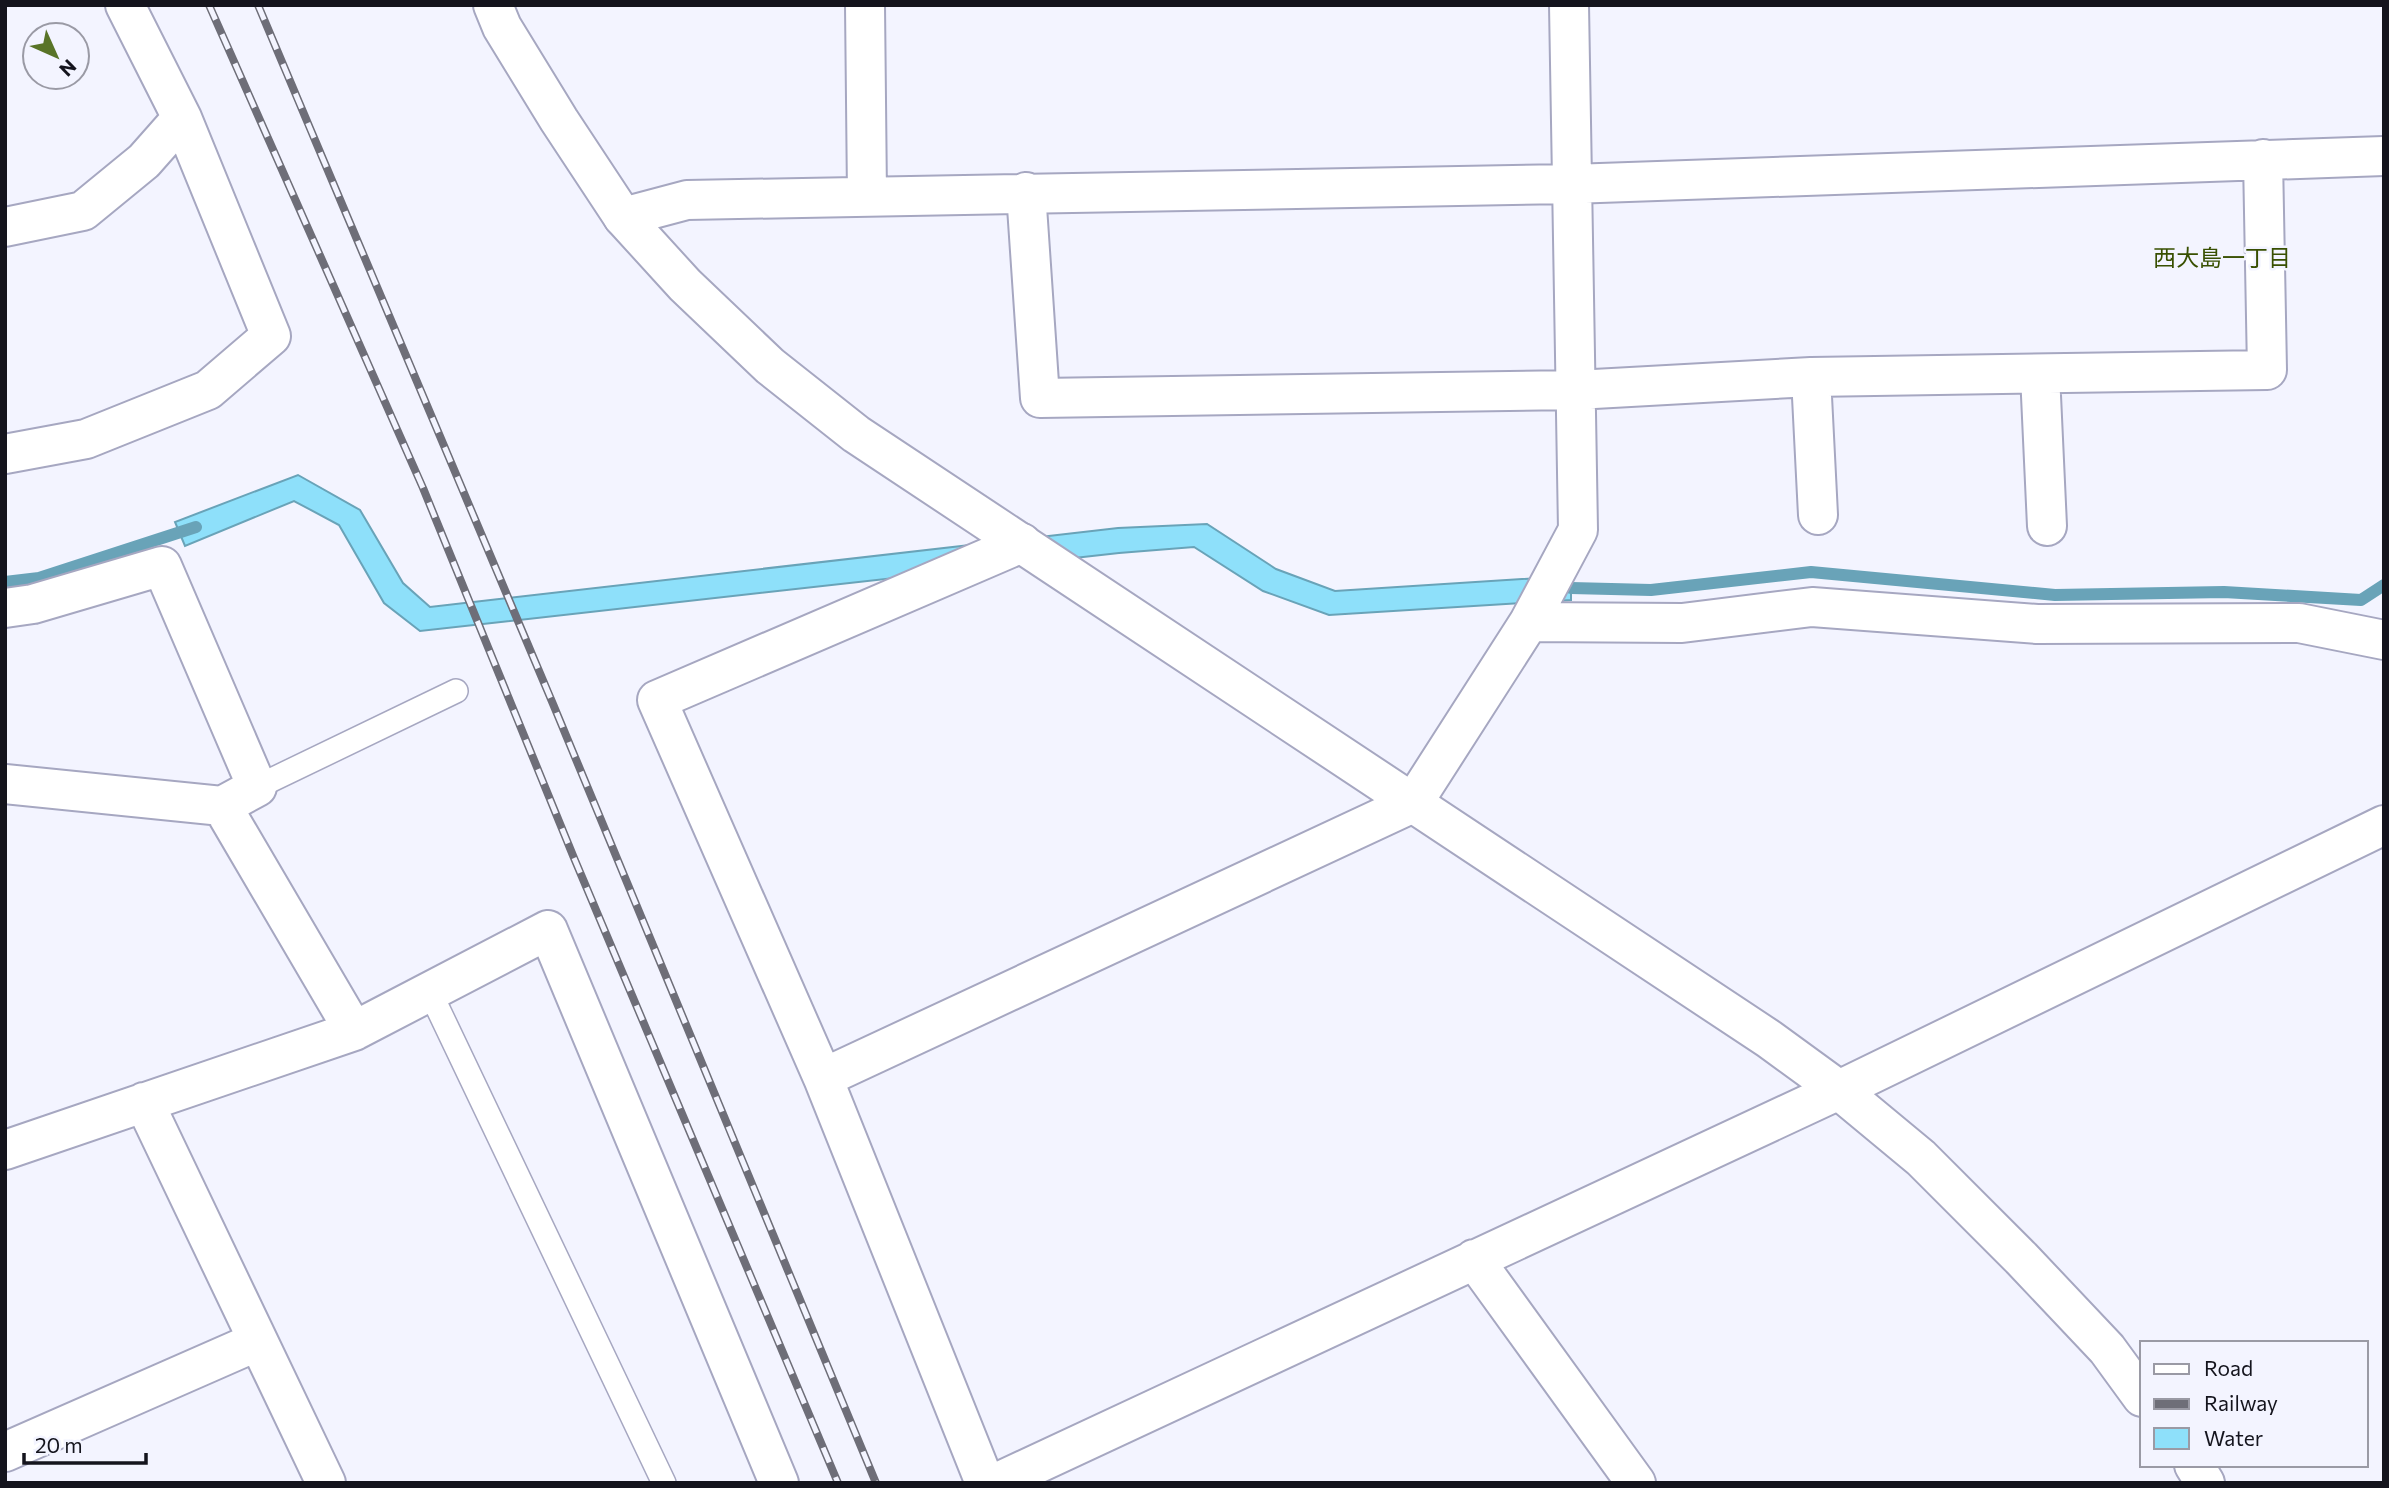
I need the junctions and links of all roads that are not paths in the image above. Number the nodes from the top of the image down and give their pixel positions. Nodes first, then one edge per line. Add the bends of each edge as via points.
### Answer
1 (125, 5) edge
2 (493, 5) edge
3 (865, 5) edge
4 (1569, 5) edge
5 (182, 118) junction
6 (2384, 156) edge
7 (2263, 159) junction
8 (1571, 184) junction
9 (1026, 192) junction
10 (867, 196) junction
11 (623, 217) junction
12 (5, 228) edge
13 (2040, 374) junction
14 (1811, 377) junction
15 (1576, 390) junction
16 (5, 454) edge
17 (1818, 515) dead end
18 (2047, 526) dead end
19 (1022, 543) junction
20 (5, 608) edge
21 (1529, 622) junction
22 (2384, 640) edge
23 (456, 691) dead end
24 (5, 784) edge
25 (257, 787) junction
26 (1413, 803) junction
27 (222, 806) junction
28 (2384, 825) edge
29 (430, 992) junction
30 (354, 1031) junction
31 (823, 1078) junction
32 (1839, 1090) junction
33 (144, 1102) junction
34 (5, 1150) edge
35 (1475, 1259) junction
36 (258, 1341) junction
37 (2140, 1394) edge
38 (5, 1452) edge
39 (2195, 1467) edge
40 (326, 1483) edge
41 (664, 1483) edge
42 (779, 1483) edge
43 (985, 1483) edge
44 (996, 1483) edge
45 (1636, 1483) edge
46 (2205, 1483) edge

1 - 5 street
2 - 11 street via 552,109
3 - 10 street
4 - 8 street
5 - 12 street via 144,160 83,211
5 - 16 street via 271,336 208,390 86,439
6 - 7 street
7 - 8 street
7 - 13 street via 2267,370
8 - 9 street
8 - 15 street
9 - 10 street
9 - 15 street via 1040,398
10 - 11 street via 687,200
11 - 19 street via 685,285 770,366 856,434
13 - 14 street
13 - 18 street
14 - 15 street
14 - 17 street
15 - 21 street via 1578,530
19 - 26 street
19 - 31 street via 657,700
20 - 25 street via 162,566
21 - 22 street via 1682,623 1812,607 2038,624 2299,622
21 - 26 street
23 - 25 lane
24 - 27 street
25 - 27 street
26 - 31 street
26 - 32 street
27 - 30 street
28 - 32 street
29 - 30 street
29 - 41 lane
29 - 42 street via 548,930
30 - 33 street
31 - 43 street
32 - 35 street
32 - 37 street via 1921,1158 2021,1258 2106,1349
33 - 34 street
33 - 36 street
35 - 44 street
35 - 45 street
36 - 38 street
36 - 40 street
39 - 46 street

